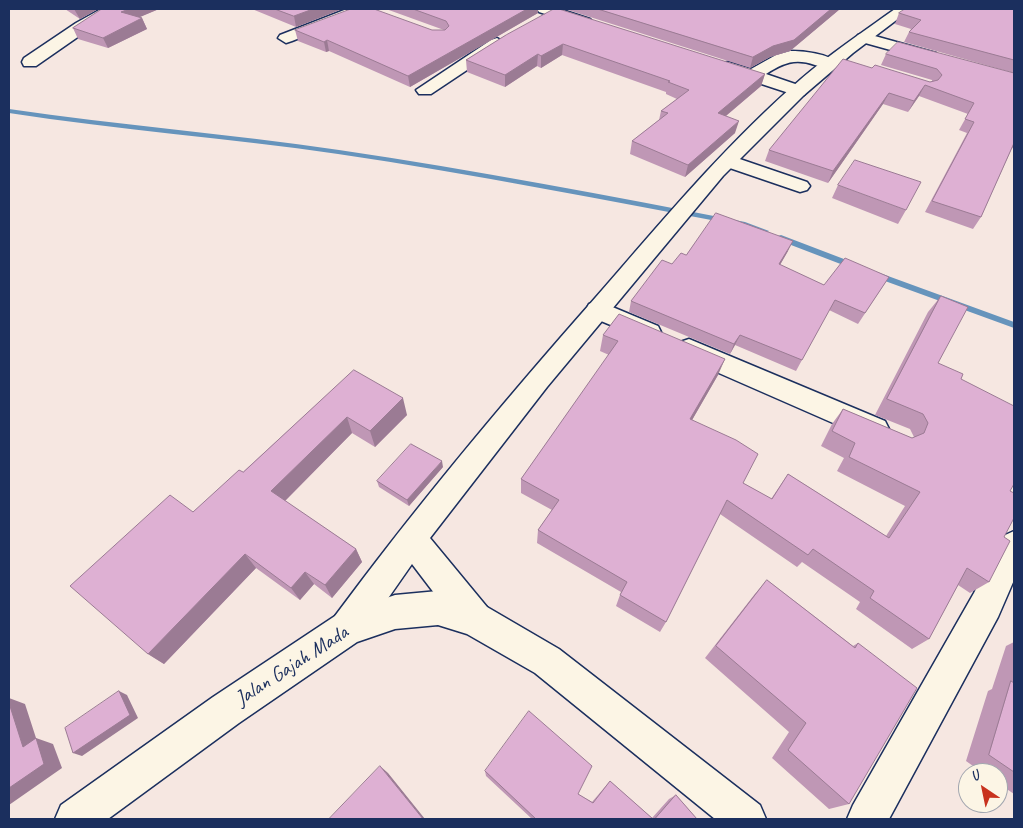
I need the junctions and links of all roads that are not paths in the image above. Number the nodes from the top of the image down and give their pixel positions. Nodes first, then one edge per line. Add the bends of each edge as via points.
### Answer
1 (111, 9) edge
2 (360, 9) edge
3 (904, 9) edge
4 (552, 10) edge
5 (533, 24) edge
6 (601, 27) edge
7 (513, 35) edge
8 (286, 38) dead end
9 (864, 38) junction
10 (942, 60) edge
11 (833, 61) junction
12 (30, 62) dead end
13 (712, 62) edge
14 (855, 64) edge
15 (753, 75) junction
16 (425, 90) dead end
17 (798, 91) junction
18 (728, 161) junction
19 (800, 186) dead end
20 (598, 310) junction
21 (899, 439) edge
22 (411, 538) junction
23 (1014, 546) edge
24 (475, 619) junction
25 (347, 628) junction
26 (74, 819) edge
27 (746, 819) edge
28 (867, 819) edge

1 - 12 main road via 80,26
2 - 8 main road
3 - 9 main road
4 - 5 main road
4 - 6 main road
7 - 16 main road
9 - 10 main road
9 - 11 main road
11 - 14 main road
11 - 15 main road via 790,55
11 - 17 main road
13 - 15 main road
15 - 17 main road
17 - 18 main road
18 - 19 main road
18 - 20 main road
20 - 21 main road
20 - 22 main road
22 - 24 main road
22 - 25 main road
23 - 28 main road via 986,605
24 - 25 main road, Jalan Gajah Mada via 438,608 395,612
24 - 27 main road, Jalan Gajah Mada via 547,661
25 - 26 main road, Jalan Gajah Mada

